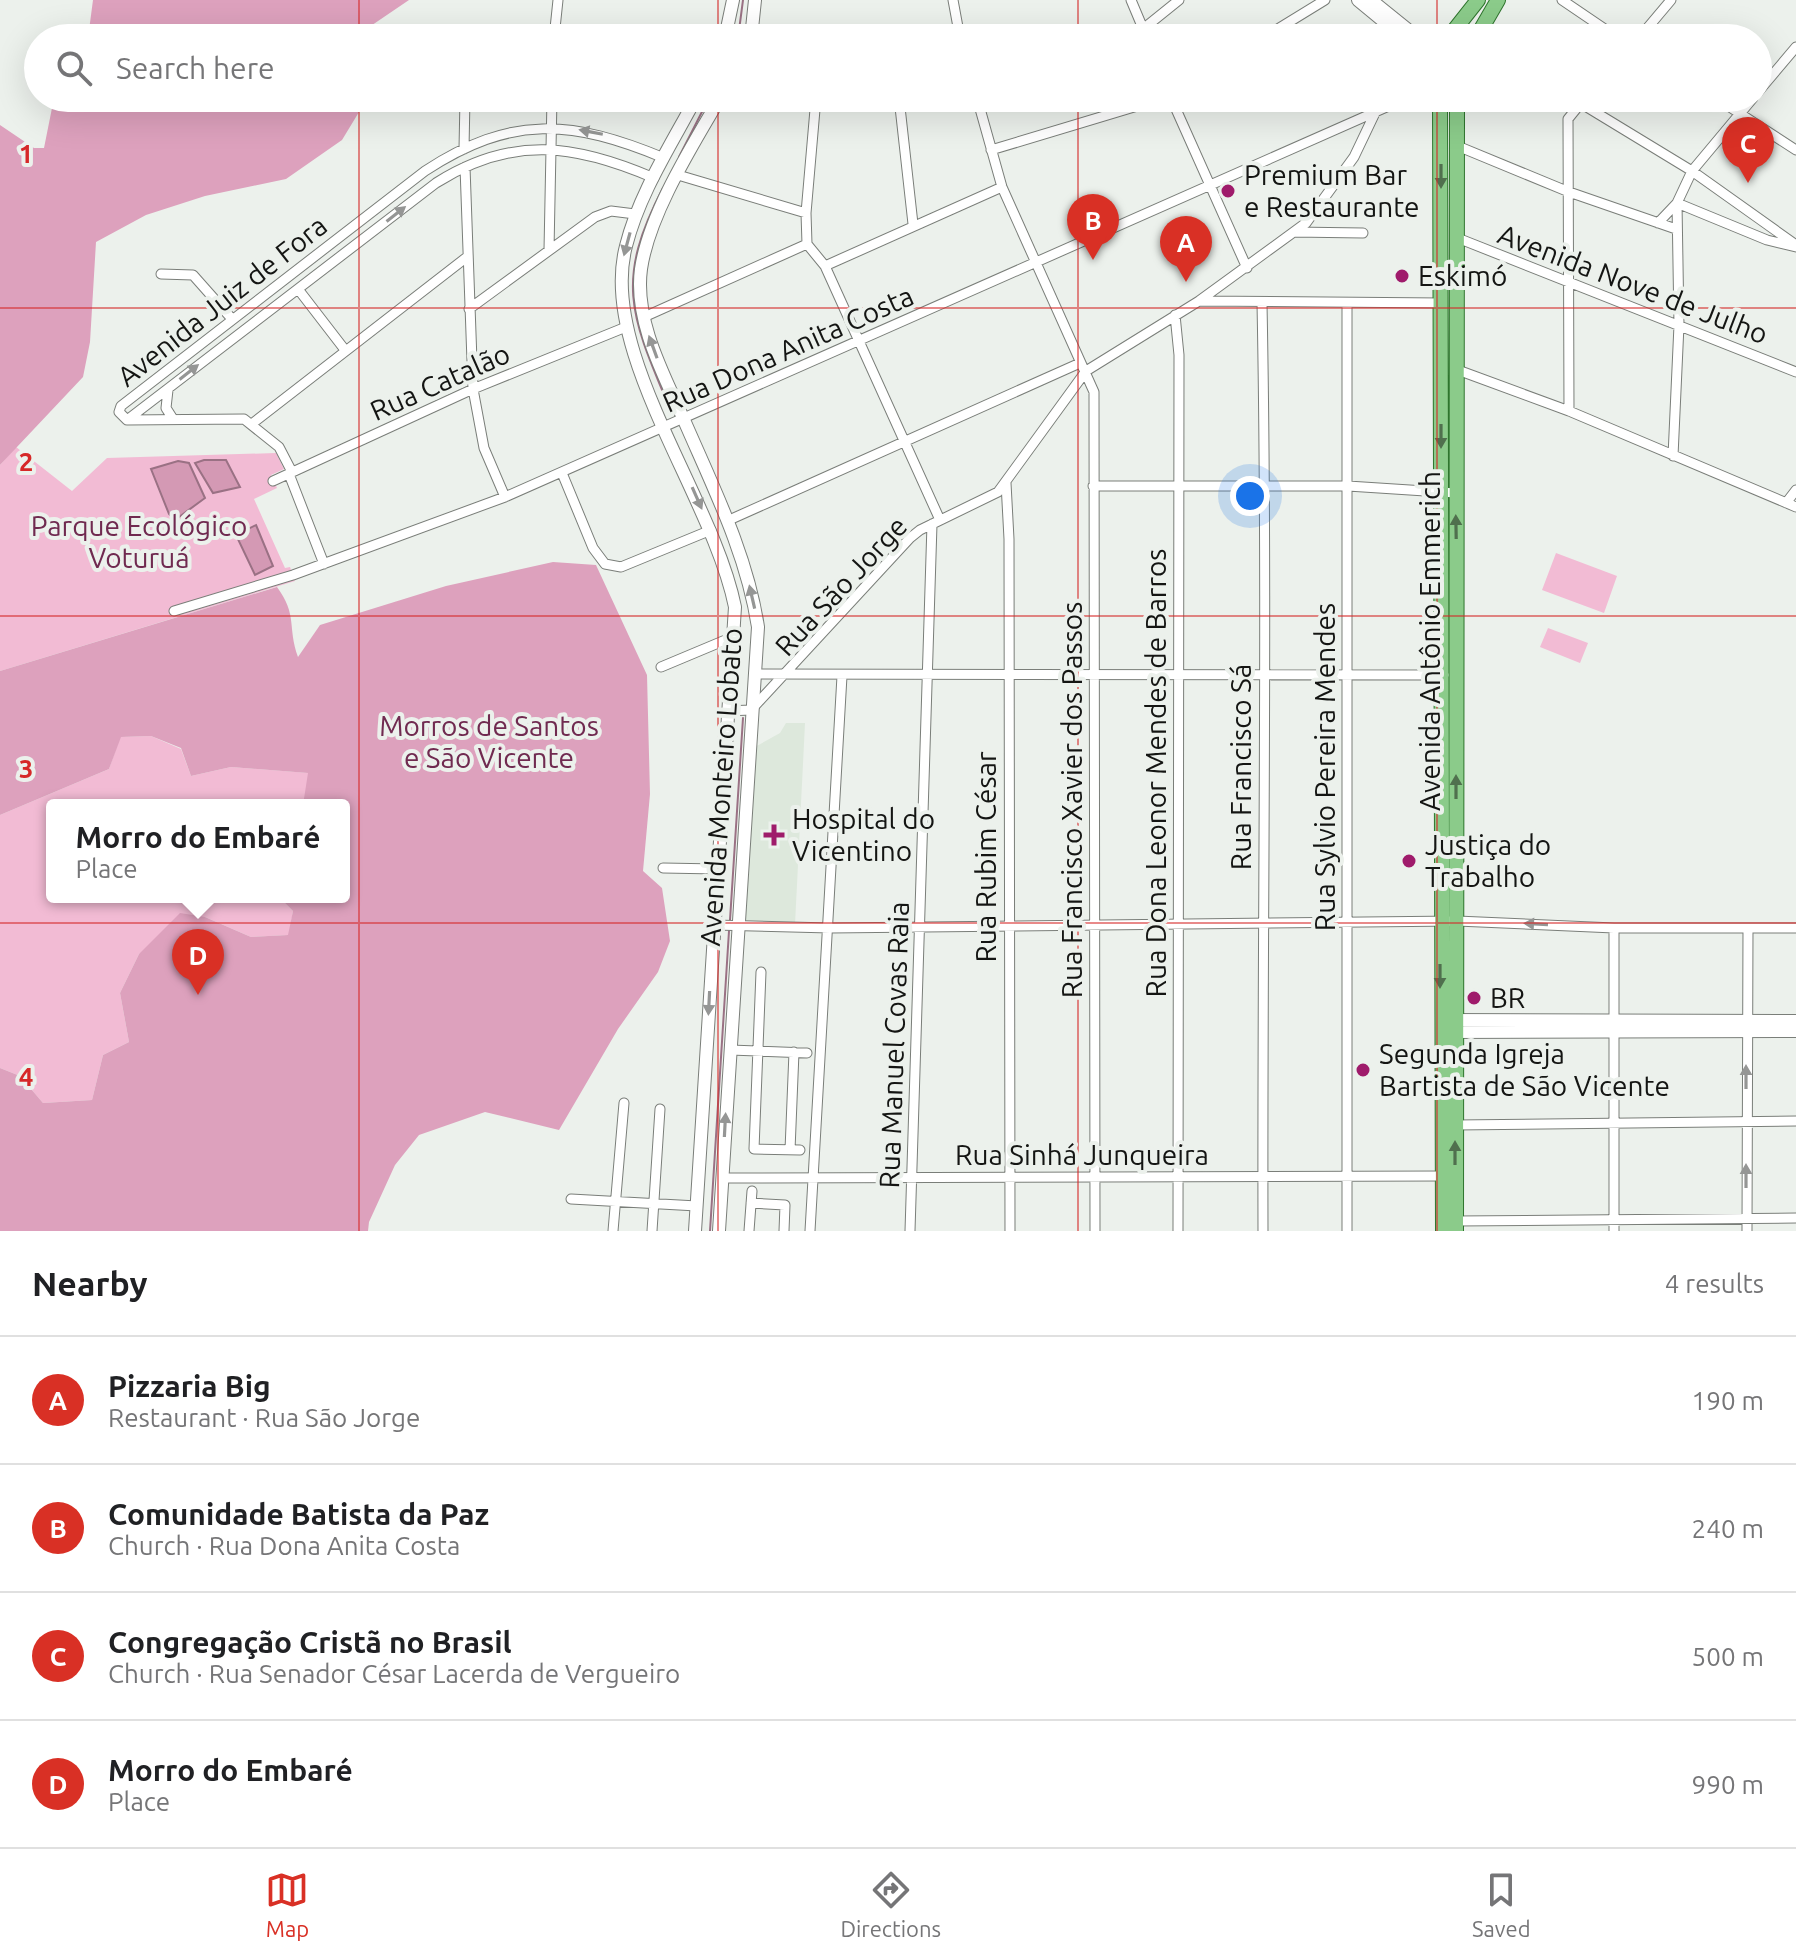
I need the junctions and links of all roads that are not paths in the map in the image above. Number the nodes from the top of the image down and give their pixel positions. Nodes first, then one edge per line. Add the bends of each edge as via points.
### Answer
1 (558, 0) edge
2 (733, 0) edge
3 (755, 0) edge
4 (953, 0) edge
5 (1131, 0) edge
6 (1179, 0) edge
7 (1325, 0) edge
8 (1358, 0) edge
9 (1371, 0) edge
10 (1478, 0) edge
11 (1498, 0) edge
12 (1562, 0) edge
13 (1671, 0) edge
14 (555, 24) edge
15 (728, 24) edge
16 (752, 24) edge
17 (957, 24) edge
18 (1141, 24) edge
19 (1155, 24) edge
20 (1286, 24) edge
21 (1387, 24) edge
22 (1401, 24) edge
23 (1459, 24) edge
24 (1486, 24) edge
25 (1597, 24) edge
26 (1651, 24) edge
27 (1796, 47) edge
28 (1786, 58) junction
29 (1796, 65) edge
30 (1772, 75) edge
31 (465, 112) edge
32 (552, 112) edge
33 (689, 112) edge
34 (712, 112) edge
35 (815, 112) edge
36 (901, 112) edge
37 (981, 112) edge
38 (1117, 112) edge
39 (1177, 112) edge
40 (1440, 112) edge
41 (1456, 112) edge
42 (1572, 112) edge
43 (1598, 112) edge
44 (1375, 113) joint
45 (1741, 113) joint
46 (551, 128) junction
47 (1455, 145) junction
48 (550, 148) junction
49 (464, 149) junction
50 (991, 150) junction
51 (1796, 150) edge
52 (664, 158) junction
53 (465, 167) junction
54 (1692, 171) junction
55 (678, 175) junction
56 (654, 178) junction
57 (1210, 186) junction
58 (1002, 187) junction
59 (1569, 192) junction
60 (1677, 203) junction
61 (806, 213) junction
62 (635, 214) junction
63 (1658, 223) junction
64 (913, 224) junction
65 (1676, 229) junction
66 (1294, 232) junction
67 (1363, 233) dead end
68 (1455, 237) junction
69 (807, 244) junction
70 (1796, 246) edge
71 (549, 250) junction
72 (467, 257) junction
73 (1035, 265) junction
74 (825, 266) junction
75 (1247, 268) junction
76 (161, 274) dead end
77 (1567, 284) junction
78 (298, 289) junction
79 (1199, 301) junction
80 (1262, 303) junction
81 (1441, 303) junction
82 (1347, 304) junction
83 (469, 309) junction
84 (1175, 315) junction
85 (644, 317) junction
86 (232, 319) junction
87 (1679, 325) junction
88 (626, 327) junction
89 (859, 341) junction
90 (345, 350) junction
91 (1083, 367) junction
92 (1455, 369) junction
93 (1796, 372) edge
94 (168, 389) junction
95 (473, 389) junction
96 (1569, 411) junction
97 (173, 419) junction
98 (127, 420) junction
99 (682, 420) junction
100 (253, 423) junction
101 (667, 426) junction
102 (902, 440) junction
103 (1673, 456) junction
104 (290, 473) junction
105 (562, 473) junction
106 (273, 481) dead end
107 (1006, 483) junction
108 (1093, 486) junction
109 (1178, 486) junction
110 (1348, 486) junction
111 (1266, 488) junction
112 (1796, 490) edge
113 (1448, 491) junction
114 (505, 497) junction
115 (1791, 505) edge
116 (727, 521) junction
117 (936, 522) junction
118 (711, 530) junction
119 (324, 564) junction
120 (1457, 568) junction
121 (1442, 569) junction
122 (174, 611) dead end
123 (735, 636) junction
124 (661, 667) dead end
125 (754, 674) junction
126 (1448, 675) junction
127 (842, 676) junction
128 (925, 676) junction
129 (1008, 676) junction
130 (1094, 676) junction
131 (1178, 676) junction
132 (1262, 676) junction
133 (1347, 676) junction
134 (786, 677) junction
135 (750, 710) junction
136 (728, 711) junction
137 (663, 868) dead end
138 (717, 869) junction
139 (1457, 921) junction
140 (1263, 922) junction
141 (1440, 922) junction
142 (1348, 923) junction
143 (920, 924) junction
144 (1095, 924) junction
145 (1179, 924) junction
146 (716, 925) junction
147 (734, 925) junction
148 (1007, 925) junction
149 (830, 928) junction
150 (1614, 928) junction
151 (1748, 928) junction
152 (1796, 928) edge
153 (761, 972) dead end
154 (1796, 1021) edge
155 (1440, 1026) junction
156 (1457, 1026) junction
157 (1746, 1026) junction
158 (1614, 1027) junction
159 (1796, 1031) edge
160 (730, 1050) junction
161 (758, 1051) junction
162 (794, 1052) junction
163 (807, 1053) dead end
164 (624, 1103) dead end
165 (660, 1109) dead end
166 (1796, 1121) edge
167 (1746, 1122) junction
168 (1614, 1123) junction
169 (1455, 1125) junction
170 (1178, 1176) junction
171 (1263, 1176) junction
172 (1348, 1176) junction
173 (1442, 1176) junction
174 (911, 1177) junction
175 (1096, 1177) junction
176 (722, 1178) junction
177 (813, 1178) junction
178 (1010, 1179) junction
179 (752, 1191) dead end
180 (571, 1199) dead end
181 (616, 1202) junction
182 (654, 1203) junction
183 (751, 1203) junction
184 (697, 1206) junction
185 (1796, 1218) edge
186 (1747, 1219) junction
187 (1456, 1226) edge
188 (1614, 1226) edge
189 (613, 1231) edge
190 (652, 1231) edge
191 (695, 1231) edge
192 (719, 1231) edge
193 (749, 1231) edge
194 (784, 1231) edge
195 (810, 1231) edge
196 (910, 1231) edge
197 (1010, 1231) edge
198 (1095, 1231) edge
199 (1178, 1231) edge
200 (1263, 1231) edge
201 (1347, 1231) edge
202 (1443, 1231) edge
203 (1747, 1231) edge

1 - 14 street
2 - 15 street
3 - 16 street
4 - 17 street
5 - 18 street
6 - 19 street
7 - 20 street
8 - 21 street
9 - 22 street
10 - 23 main road
11 - 24 main road
12 - 25 street
13 - 26 street
27 - 28 street
28 - 29 street
28 - 30 street
31 - 49 street
32 - 46 street
33 - 52 street, Avenida Monteiro Lobato
34 - 55 street, Avenida Monteiro Lobato
35 - 61 street
36 - 64 street
37 - 50 street, Rua Francisco Xavier dos Passos
38 - 50 street
39 - 57 street
40 -> 81 main road, Avenida Antônio Emmerich
41 - 47 main road, Avenida Antônio Emmerich
42 - 59 street
43 - 54 street
44 - 57 street, Rua Dona Anita Costa
44 - 66 street, Rua São Jorge via 1354,157
45 - 51 street
45 - 54 street
46 - 48 street
46 - 49 street, Avenida Juiz de Fora via 508,133
52 -> 46 street, Avenida Juiz de Fora via 599,133
47 - 59 street
47 - 68 main road, Avenida Antônio Emmerich
48 - 53 street, Avenida Juiz de Fora via 524,149
48 - 56 street, Avenida Juiz de Fora via 618,163
48 - 71 street
49 - 86 street, Avenida Juiz de Fora via 425,171
50 - 58 street, Rua Francisco Xavier dos Passos
52 - 56 street, Avenida Monteiro Lobato
53 - 72 street
78 -> 53 street, Avenida Juiz de Fora via 436,183
54 - 60 street
54 - 70 street
55 - 61 street
55 - 85 street, Avenida Monteiro Lobato via 643,257
56 - 62 street, Avenida Monteiro Lobato
57 - 73 street, Rua Dona Anita Costa
57 - 75 street
58 - 64 street
58 - 73 street, Rua Francisco Xavier dos Passos
59 - 63 street
59 - 77 street
60 - 63 street
60 - 65 street
60 - 70 street via 1767,240
61 - 69 street
62 - 71 street via 611,211 595,217
62 -> 88 street, Avenida Monteiro Lobato via 621,268
63 - 65 street
64 - 74 street
65 - 87 street
66 - 67 street
66 - 75 street, Rua São Jorge
68 - 77 street, Avenida Nove de Julho
68 - 92 main road, Avenida Antônio Emmerich
69 - 74 street
69 - 85 street
71 - 83 street
72 - 83 street
72 - 90 street
73 - 89 street, Rua Dona Anita Costa
73 - 91 street, Rua Francisco Xavier dos Passos
74 - 89 street
75 - 79 street, Rua São Jorge
76 - 86 street via 193,275
77 - 87 street, Avenida Nove de Julho
77 - 96 street
78 - 90 street
94 -> 78 street, Avenida Juiz de Fora
79 - 80 street
79 - 84 street, Rua São Jorge
80 - 82 street
80 - 111 street, Rua Francisco Sá
81 - 82 street
81 -> 113 main road, Avenida Antônio Emmerich
82 - 110 street, Rua Sylvio Pereira Mendes
83 - 95 street
84 - 91 street, Rua São Jorge
84 - 109 street, Rua Dona Leonor Mendes de Barros
99 -> 85 street, Avenida Monteiro Lobato
86 - 98 street, Avenida Juiz de Fora via 121,406 119,412
87 - 93 street, Avenida Nove de Julho
87 - 103 street
88 - 95 street, Rua Catalão
88 - 101 street, Avenida Monteiro Lobato
89 - 99 street, Rua Dona Anita Costa
89 - 102 street
90 - 100 street
91 - 102 street
91 - 107 street, Rua São Jorge
91 - 108 street, Rua Francisco Xavier dos Passos via 1094,392
92 - 96 street
92 - 113 main road, Avenida Antônio Emmerich
94 - 97 street via 166,408
94 - 98 street, Avenida Juiz de Fora
95 - 104 street, Rua Catalão
95 - 114 street via 484,448
96 - 103 street
97 - 98 street
97 - 100 street
99 - 101 street, Rua Dona Anita Costa
99 - 116 street, Avenida Monteiro Lobato
100 - 104 street via 279,447
101 - 105 street, Rua Dona Anita Costa
101 -> 118 street, Avenida Monteiro Lobato
102 - 116 street
102 - 117 street
103 - 115 street
104 - 106 street, Rua Catalão
104 - 119 street
105 - 114 street, Rua Dona Anita Costa
105 - 118 street via 593,548 605,564 621,567
107 - 117 street, Rua São Jorge
107 - 129 street, Rua Rubim César
108 - 109 street
108 - 130 street, Rua Francisco Xavier dos Passos
109 - 111 street
109 - 131 street, Rua Dona Leonor Mendes de Barros
110 - 111 street
110 - 113 street
110 - 133 street, Rua Sylvio Pereira Mendes
111 - 132 street, Rua Francisco Sá
112 - 115 street
120 -> 113 main road, Avenida Antônio Emmerich
113 - 121 main road, Avenida Antônio Emmerich
114 - 119 street, Rua Dona Anita Costa
125 -> 116 street, Avenida Monteiro Lobato via 754,603
117 - 128 street, Rua Manuel Covas Raia
117 - 134 street, Rua São Jorge via 897,552
118 - 123 street, Avenida Monteiro Lobato via 731,588
119 - 122 street, Rua Dona Anita Costa
120 - 121 main road
120 - 126 main road, Avenida Antônio Emmerich
121 - 126 main road, Avenida Antônio Emmerich
123 - 124 street
123 - 136 street, Avenida Monteiro Lobato
125 - 134 street
125 - 135 street, Avenida Monteiro Lobato
126 - 133 street
139 -> 126 main road, Avenida Antônio Emmerich
126 - 141 main road, Avenida Antônio Emmerich
127 - 128 street
127 - 134 street
127 - 149 street
128 - 129 street
128 - 143 street, Rua Manuel Covas Raia
129 - 130 street
129 - 148 street, Rua Rubim César
130 - 131 street
130 - 144 street, Rua Francisco Xavier dos Passos
131 - 132 street
131 - 145 street, Rua Dona Leonor Mendes de Barros
132 - 133 street
132 - 140 street, Rua Francisco Sá
133 - 142 street, Rua Sylvio Pereira Mendes
134 - 135 street, Rua São Jorge
135 - 136 street
135 - 147 street, Avenida Monteiro Lobato
136 - 138 street, Avenida Monteiro Lobato
137 - 138 street
138 - 146 street, Avenida Monteiro Lobato
139 - 141 street
150 -> 139 street
139 - 156 main road, Avenida Antônio Emmerich
140 - 142 street
140 - 145 street
140 - 171 street, Rua Francisco Sá
141 - 142 street
141 -> 155 main road, Avenida Antônio Emmerich
142 - 172 street, Rua Sylvio Pereira Mendes
143 - 148 street
143 - 149 street
143 - 174 street, Rua Manuel Covas Raia
144 - 145 street
144 - 148 street
144 - 175 street, Rua Francisco Xavier dos Passos
145 - 170 street, Rua Dona Leonor Mendes de Barros
146 - 147 street
146 -> 184 street, Avenida Monteiro Lobato
147 - 149 street
147 - 160 street, Avenida Monteiro Lobato
148 - 178 street, Rua Rubim César
149 - 177 street
150 - 151 street
150 - 158 street
151 - 152 street
151 - 157 street
153 - 161 street
154 - 157 street
155 - 156 street
155 - 173 main road, Avenida Antônio Emmerich
156 - 158 street
156 - 169 main road, Avenida Antônio Emmerich
157 - 158 street
157 - 159 street
167 -> 157 street
158 - 168 street
160 - 161 street
176 -> 160 street, Avenida Monteiro Lobato
161 - 162 street
161 - 162 street via 754,1149 795,1150
162 - 163 street
164 - 181 street
165 - 182 street
166 - 167 street
167 - 168 street
186 -> 167 street
168 - 169 street
168 - 188 street
187 -> 169 main road, Avenida Antônio Emmerich
170 - 171 street, Rua Sinhá Junqueira
170 - 175 street, Rua Sinhá Junqueira
170 - 199 street, Rua Dona Leonor Mendes de Barros
171 - 172 street, Rua Sinhá Junqueira
171 - 200 street, Rua Francisco Sá
172 - 173 street, Rua Sinhá Junqueira
172 - 201 street, Rua Sylvio Pereira Mendes
173 - 202 main road, Avenida Antônio Emmerich
174 - 177 street, Rua Sinhá Junqueira
174 - 178 street, Rua Sinhá Junqueira
174 - 196 street, Rua Manuel Covas Raia
175 - 178 street, Rua Sinhá Junqueira
175 - 198 street, Rua Francisco Xavier dos Passos
176 - 177 street, Rua Sinhá Junqueira
176 - 192 street, Avenida Monteiro Lobato
177 - 195 street
178 - 197 street, Rua Rubim César
179 - 183 street
180 - 181 street
181 - 182 street
181 - 189 street
182 - 184 street
182 - 190 street
183 - 193 street
183 - 194 street via 785,1205
184 - 191 street, Avenida Monteiro Lobato
185 - 186 street
186 - 188 street
186 - 203 street
187 - 188 street

